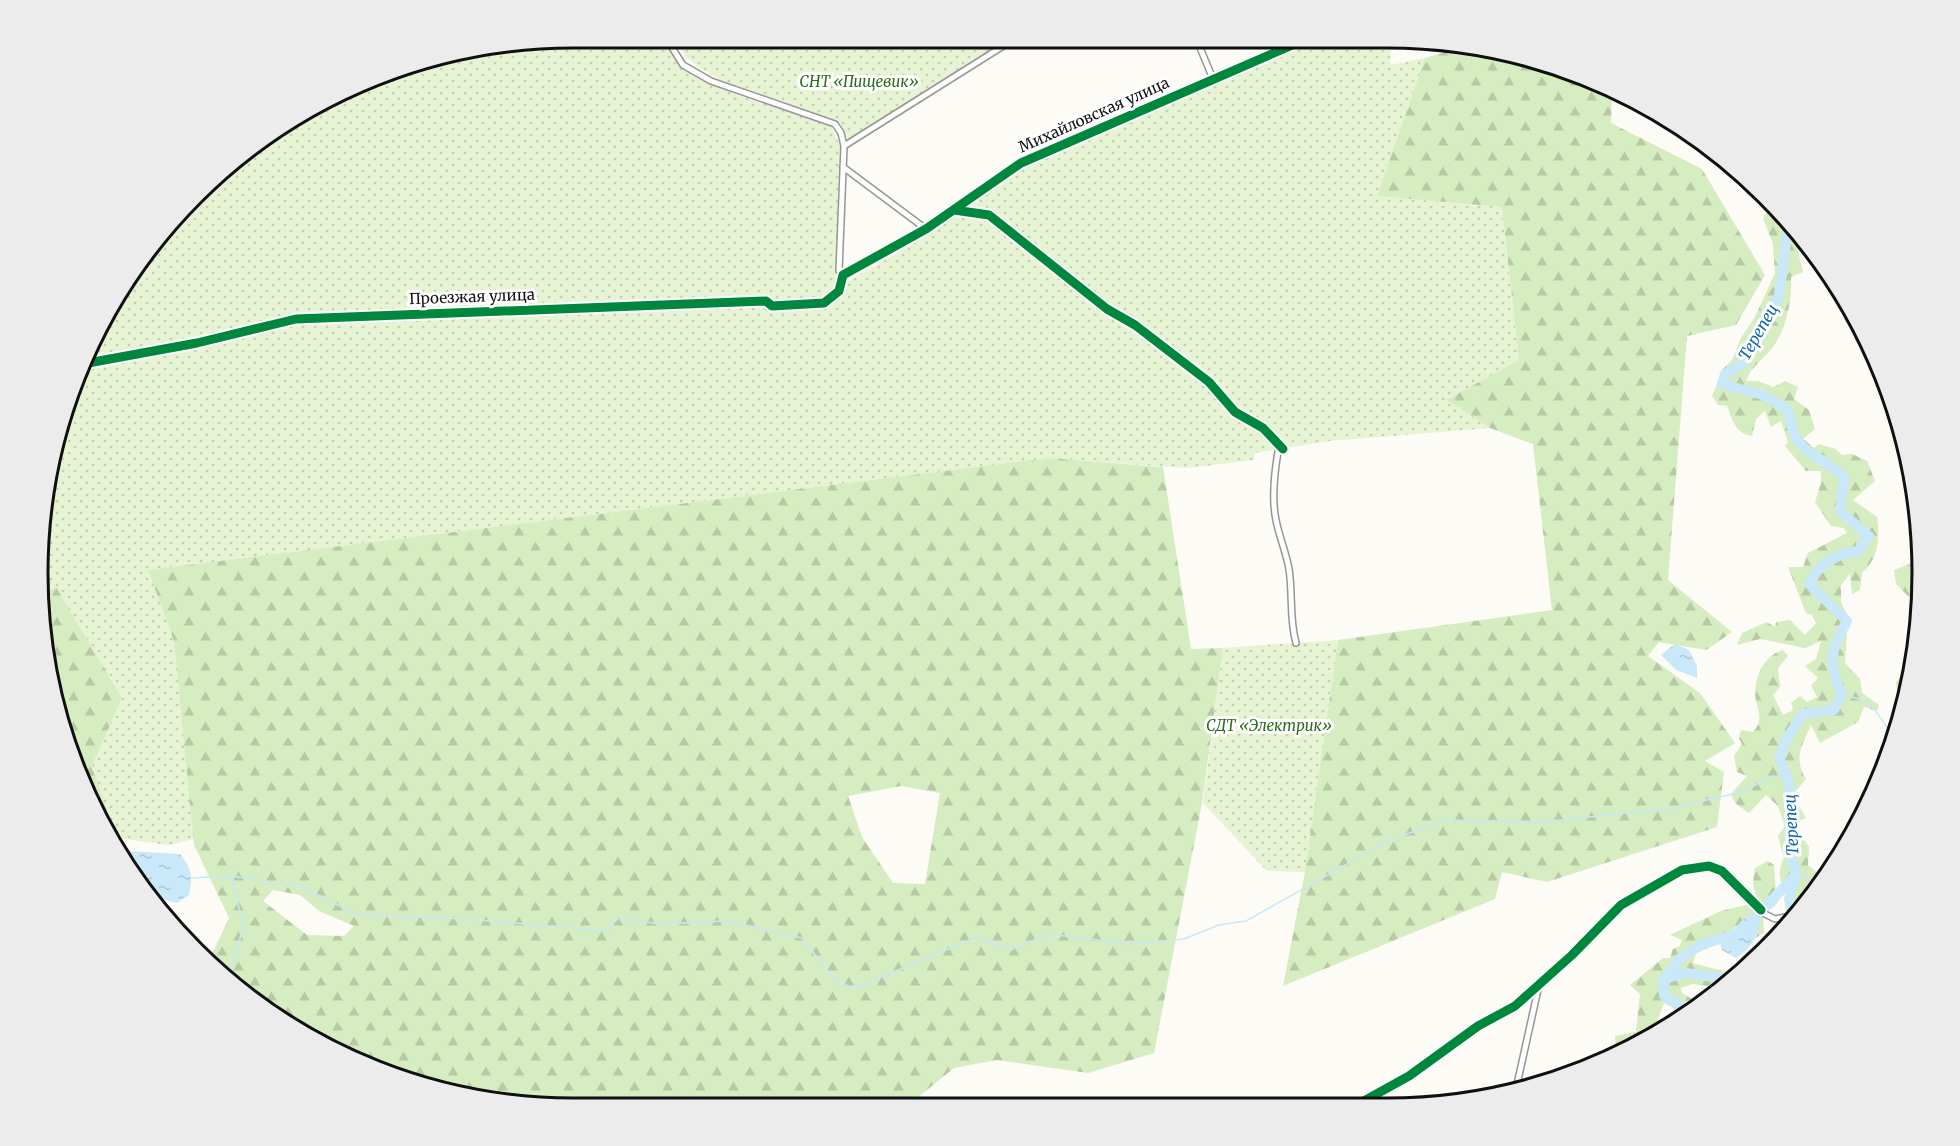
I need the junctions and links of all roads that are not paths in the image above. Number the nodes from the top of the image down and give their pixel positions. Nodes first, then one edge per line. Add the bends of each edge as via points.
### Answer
1 (672, 48) edge
2 (1000, 48) edge
3 (1200, 48) edge
4 (1285, 48) edge
5 (1213, 79) junction
6 (844, 146) junction
7 (843, 167) junction
8 (954, 210) junction
9 (926, 229) junction
10 (843, 275) junction
11 (92, 362) edge
12 (1296, 643) dead end
13 (1783, 918) edge
14 (1540, 984) junction
15 (1518, 1081) edge
16 (1369, 1098) edge

1 - 6 street via 682,65 711,81 836,124
2 - 6 street
3 - 5 street
4 - 5 street, Михайловская улица
5 - 8 street, Михайловская улица via 1021,163
6 - 7 street
7 - 9 street
7 - 10 street via 839,271
8 - 9 street, Михайловская улица
8 - 12 street via 989,215 1107,309 1135,325 1209,382 1236,412 1263,428 1281,448 1273,476 1275,517 1288,566 1290,621
9 - 10 street, Михайловская улица
10 - 11 street, Проезжая улица via 839,291 824,303 772,306 756,301 296,319
13 - 14 street via 1775,920 1763,912 1722,871 1709,866 1682,870 1621,905
14 - 15 street
14 - 16 street via 1515,1006

